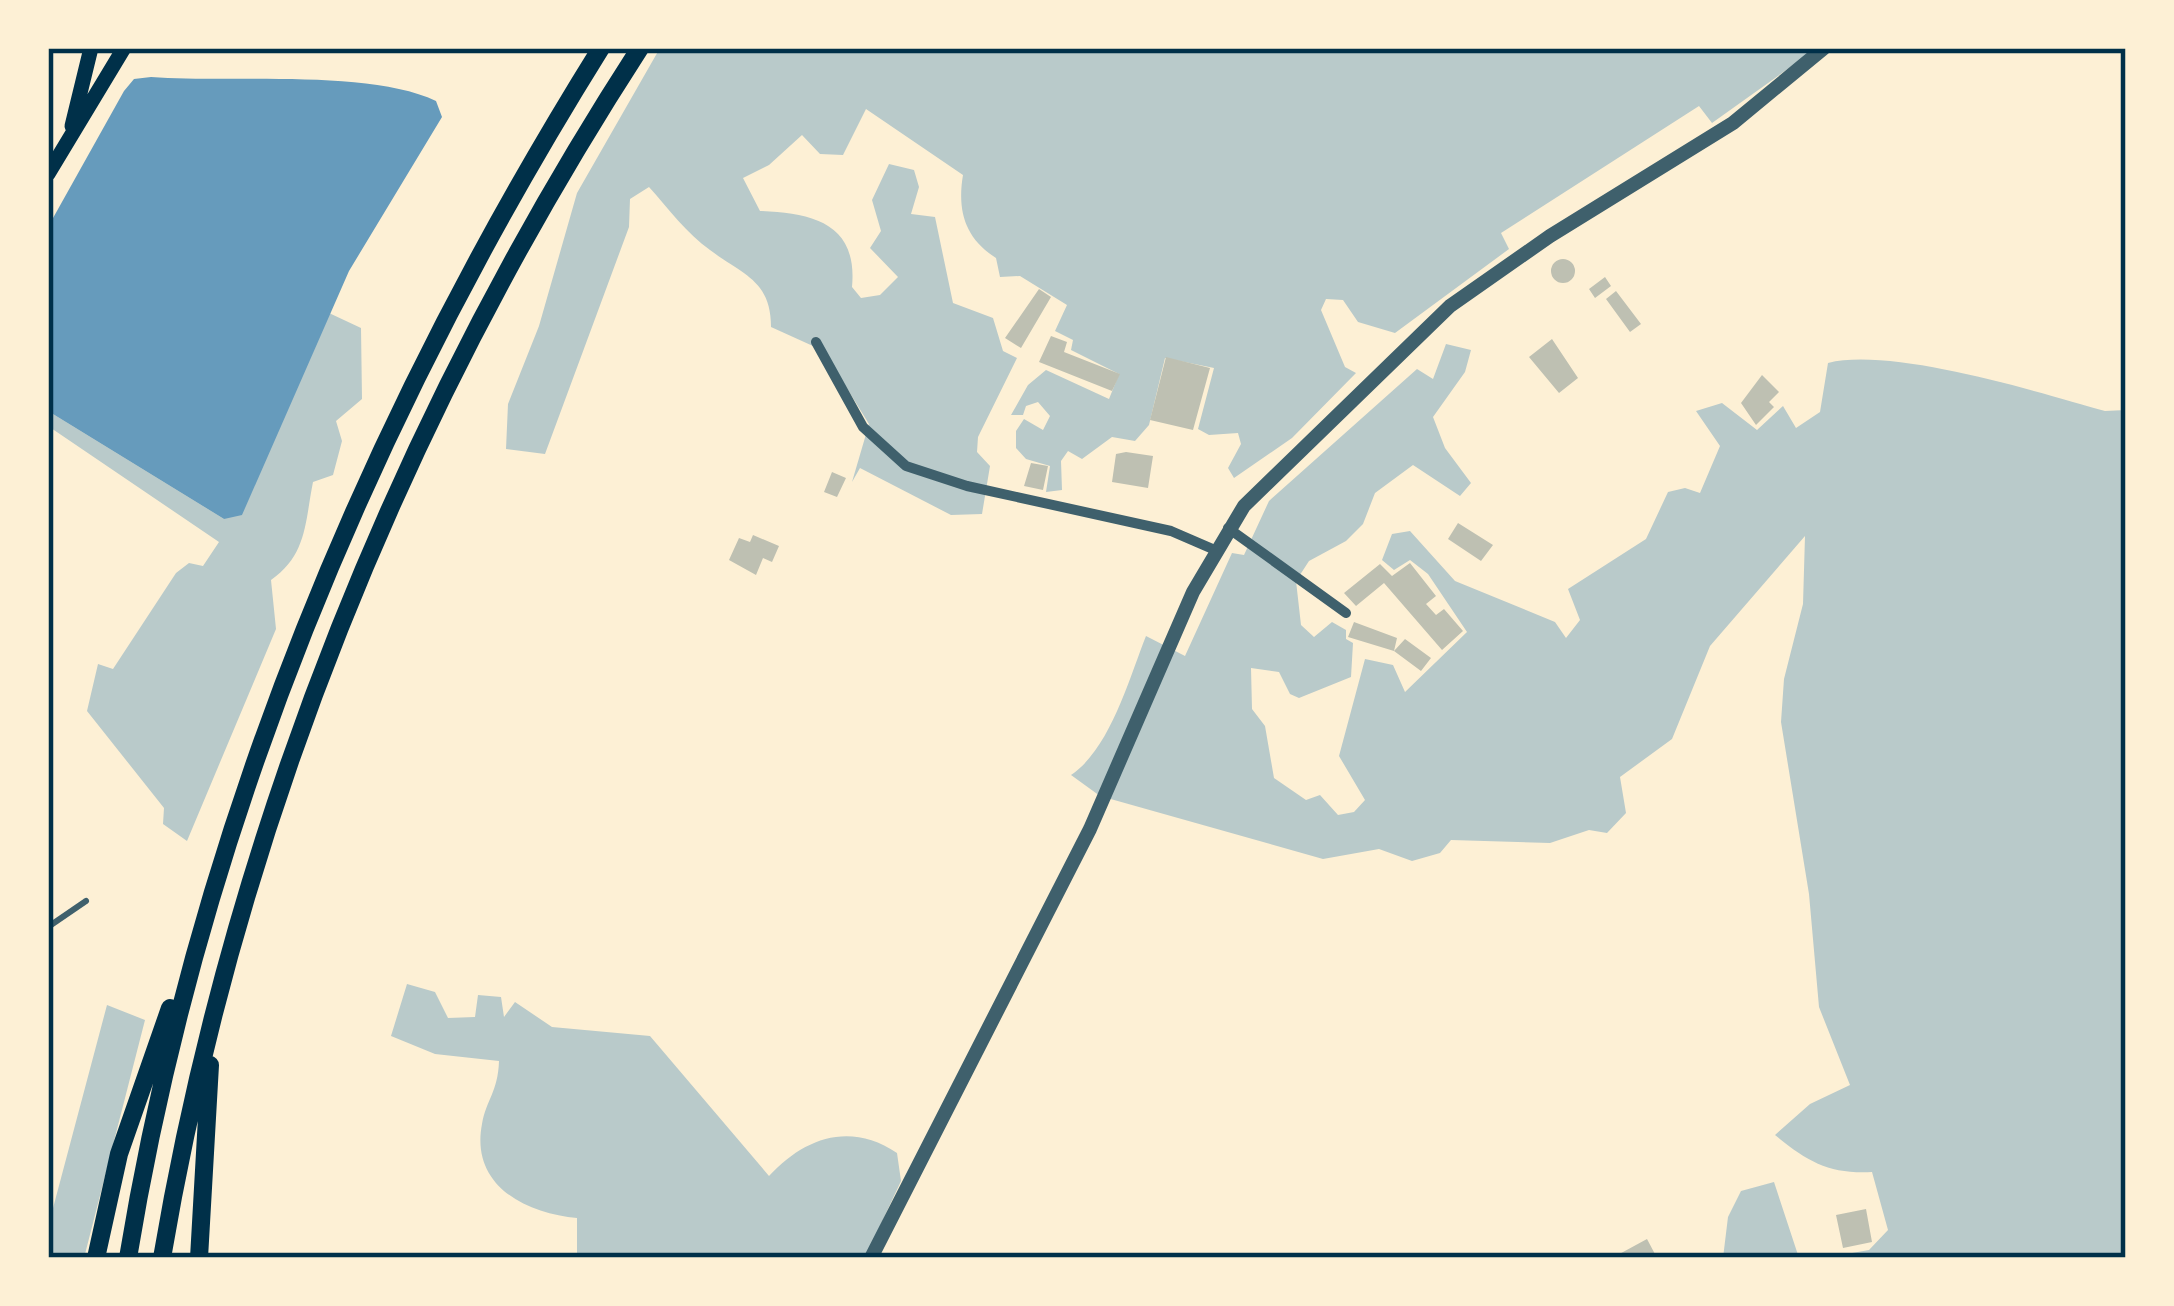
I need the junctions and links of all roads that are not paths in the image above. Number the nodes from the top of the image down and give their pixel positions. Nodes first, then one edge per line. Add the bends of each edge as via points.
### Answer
1 (91, 48) edge
2 (124, 48) edge
3 (601, 48) edge
4 (640, 48) edge
5 (1824, 48) edge
6 (71, 129) junction
7 (48, 174) edge
8 (816, 342) dead end
9 (1228, 528) junction
10 (1215, 550) junction
11 (1346, 613) dead end
12 (232, 827) junction
13 (86, 901) dead end
14 (48, 927) edge
15 (213, 1018) junction
16 (96, 1258) edge
17 (128, 1258) edge
18 (162, 1258) edge
19 (199, 1258) edge
20 (871, 1258) edge

1 - 6 main road
2 - 6 main road
3 - 12 highway via 463,281 370,469
4 - 15 highway via 510,262 401,486 296,741
5 - 9 street via 1733,123 1430,322 1280,466
6 - 7 main road
8 - 10 street via 863,427 906,466 1171,531
9 - 10 street
9 - 11 street
10 - 20 street via 1090,829
12 - 16 highway via 119,1154
12 - 17 highway via 172,1045
13 - 14 lane
15 - 18 highway
15 - 19 highway

